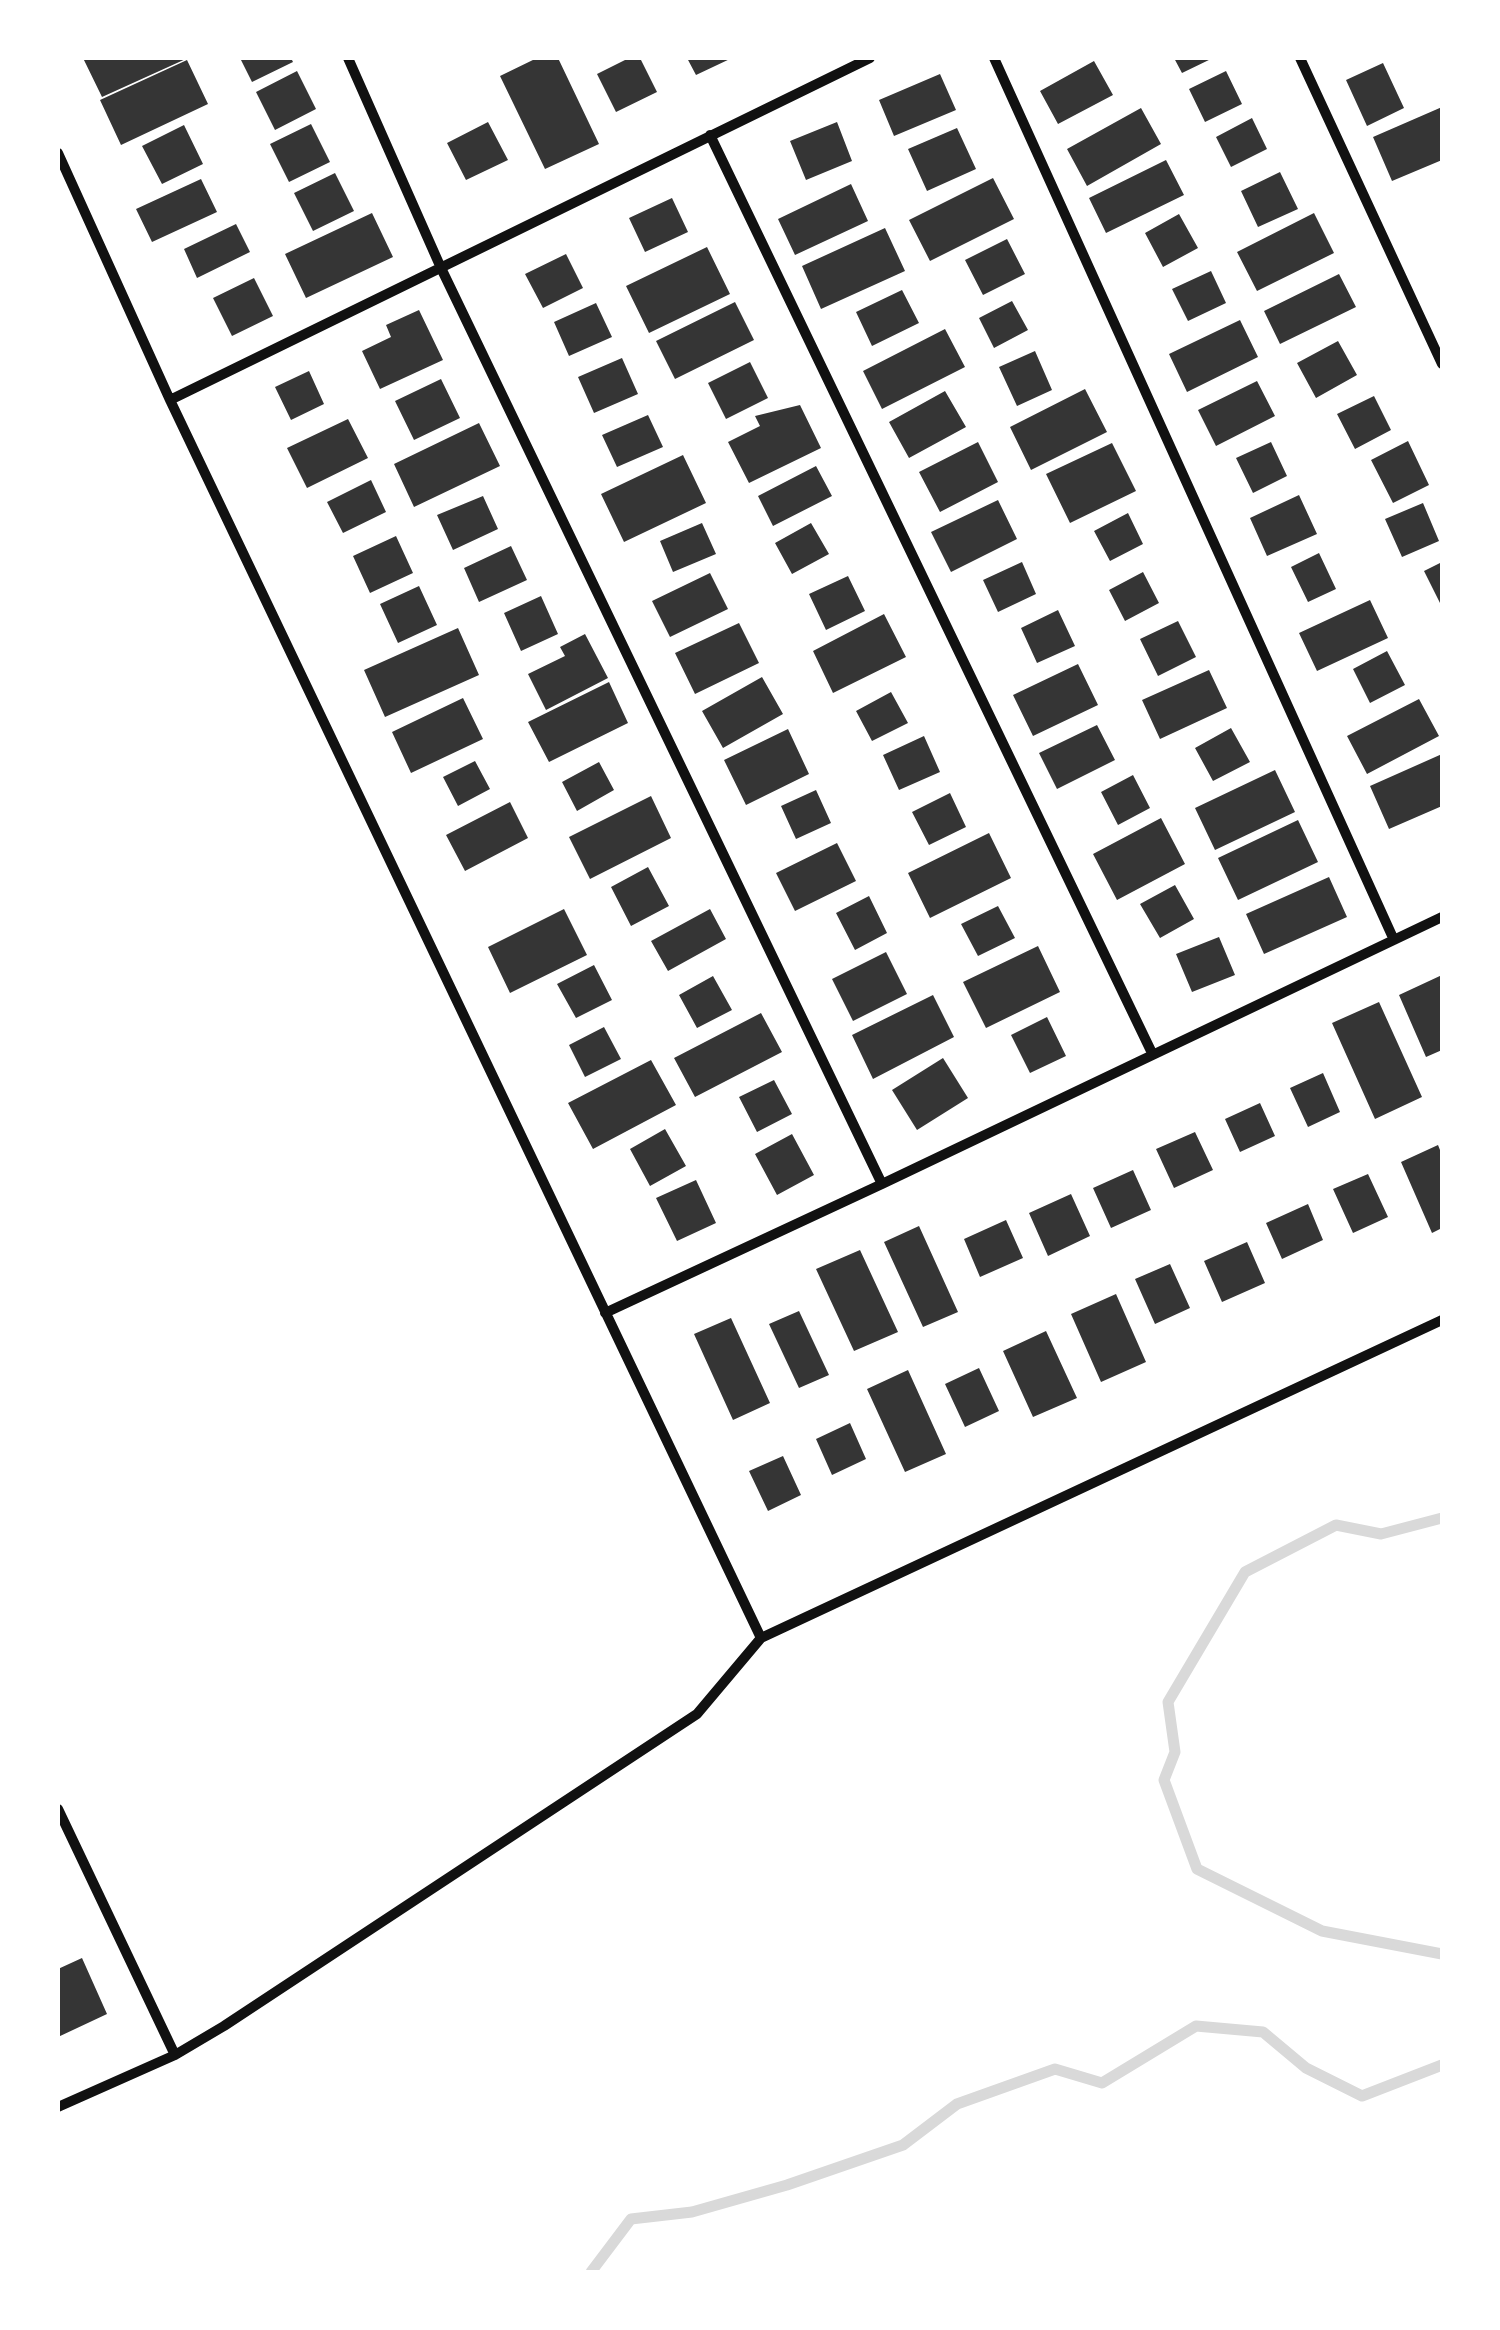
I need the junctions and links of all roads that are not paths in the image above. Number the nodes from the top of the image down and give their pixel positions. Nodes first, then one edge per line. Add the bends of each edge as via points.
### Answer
1 (348, 58) edge
2 (870, 58) edge
3 (994, 58) edge
4 (1300, 58) edge
5 (710, 136) junction
6 (58, 153) edge
7 (441, 268) junction
8 (1442, 364) edge
9 (170, 400) junction
10 (1442, 917) edge
11 (1394, 940) junction
12 (1152, 1053) junction
13 (882, 1184) junction
14 (605, 1312) junction
15 (1442, 1320) edge
16 (762, 1638) junction
17 (58, 1808) edge
18 (175, 2055) junction
19 (58, 2107) edge

1 - 7 street
2 - 5 street
3 - 11 street
4 - 8 street
5 - 7 street
5 - 12 street
6 - 9 street
7 - 9 street
7 - 13 street
9 - 14 street
10 - 11 street
11 - 12 street
12 - 13 street
13 - 14 street
14 - 16 street
15 - 16 street
16 - 18 street via 696,1714
17 - 18 street
18 - 19 street

